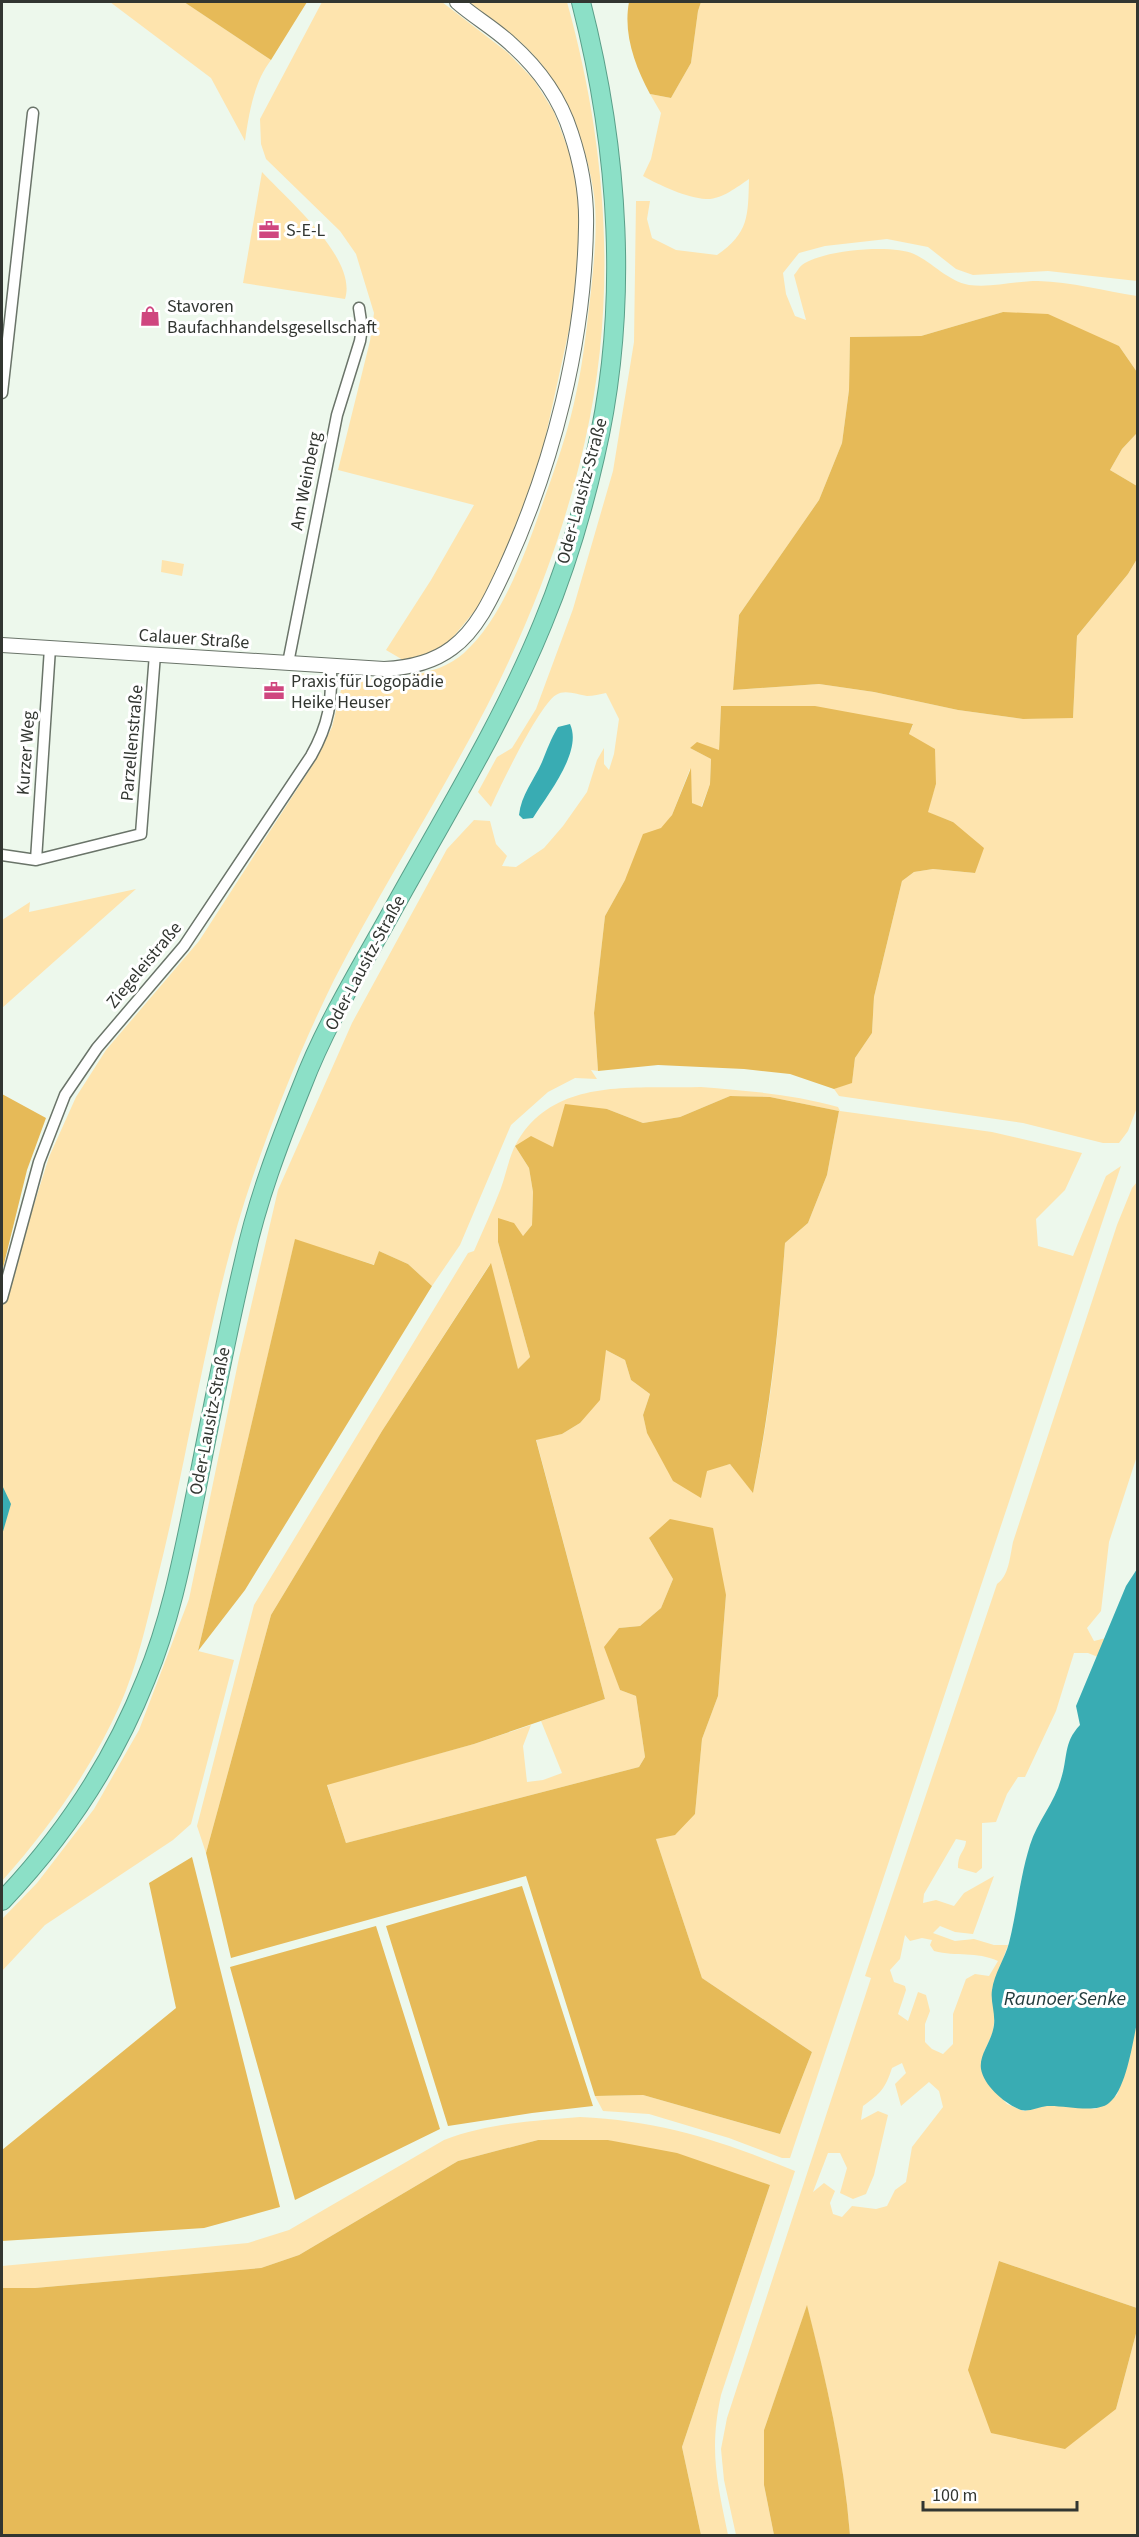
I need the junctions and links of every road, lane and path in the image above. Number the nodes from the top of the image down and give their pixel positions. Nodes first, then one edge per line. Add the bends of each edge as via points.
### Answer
1 (458, 2) edge
2 (581, 2) edge
3 (33, 113) dead end
4 (359, 308) dead end
5 (2, 393) edge
6 (2, 645) edge
7 (50, 648) junction
8 (155, 654) junction
9 (288, 663) junction
10 (331, 666) junction
11 (2, 855) edge
12 (36, 860) junction
13 (2, 1298) edge
14 (2, 1901) edge

1 - 10 street, Calauer Straße via 510,43 540,73 561,107 571,132 585,196 580,306 561,405 531,506 495,591 465,636 453,648 420,664 384,669
2 - 14 highway, Oder-Lausitz-Straße via 605,112 614,195 616,286 610,374 596,454 575,536 542,625 502,711 348,991 304,1080 269,1173 245,1255 183,1558 148,1677 105,1765 77,1808
3 - 5 street
4 - 9 street, Am Weinberg via 360,341 336,415
6 - 7 street, Calauer Straße
7 - 8 street, Calauer Straße
7 - 12 street, Kurzer Weg
8 - 9 street, Calauer Straße
8 - 12 street, Parzellenstraße via 141,834
9 - 10 street, Calauer Straße
10 - 13 street, Ziegeleistraße via 332,700 326,725 311,756 184,946 97,1048 64,1095 39,1162
11 - 12 street

